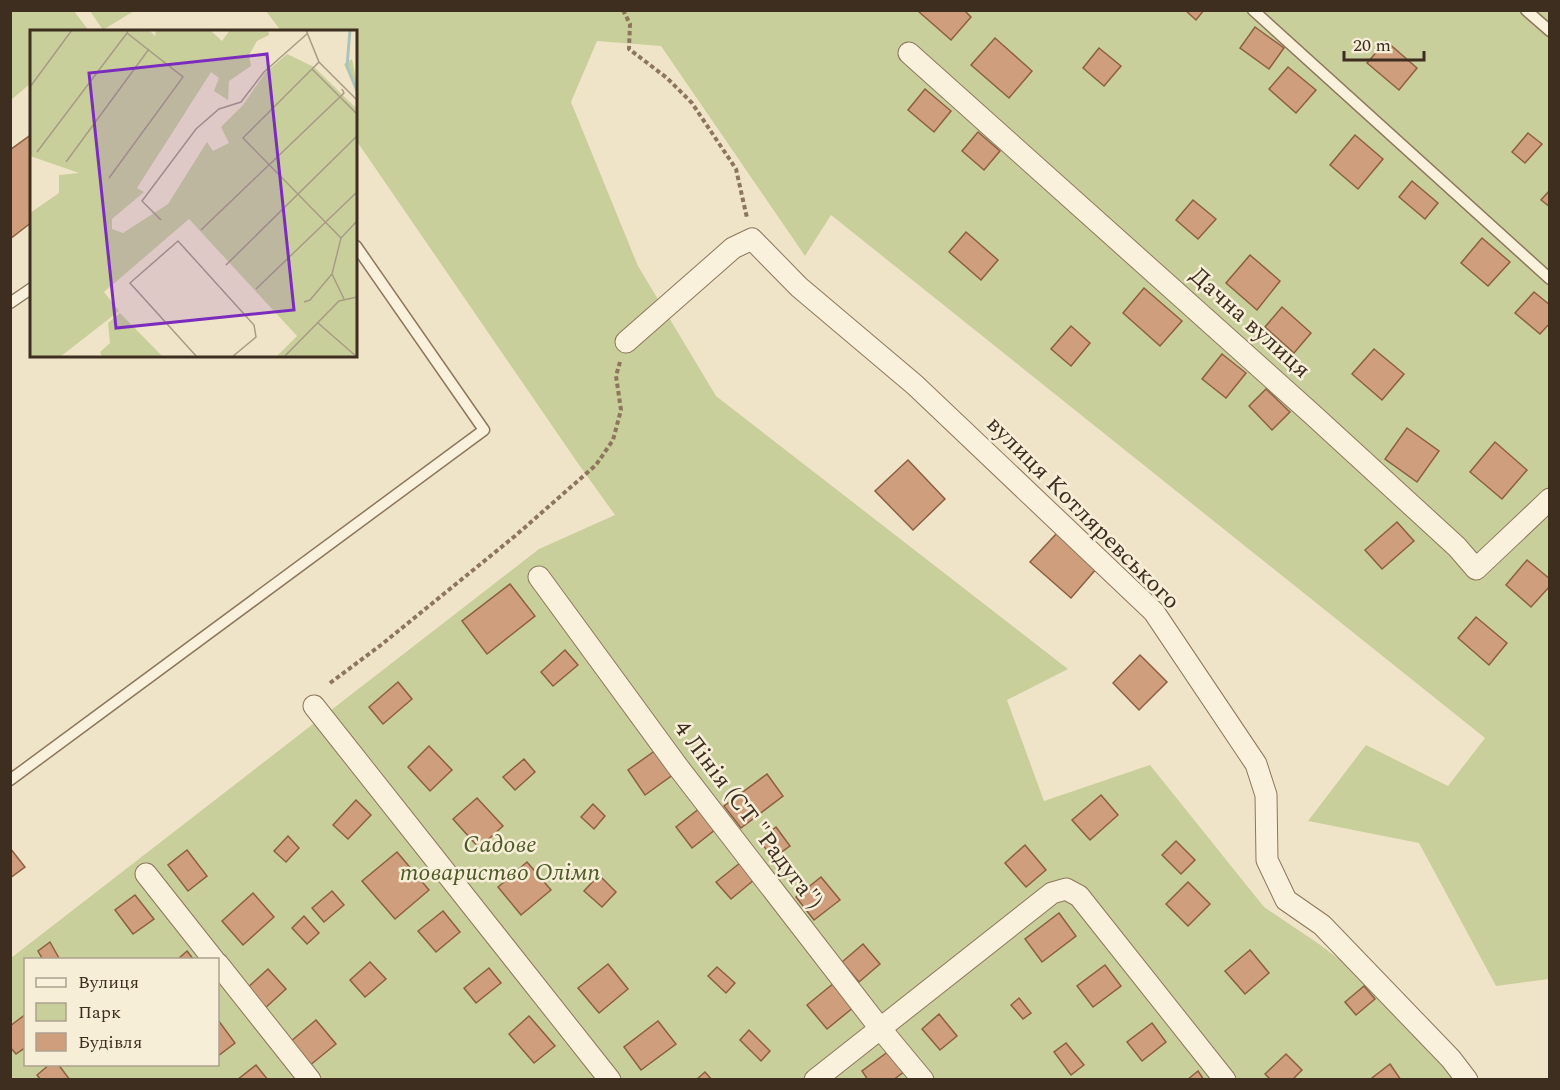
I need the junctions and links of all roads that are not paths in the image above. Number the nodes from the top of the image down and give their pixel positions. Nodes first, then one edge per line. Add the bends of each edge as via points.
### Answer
1 (1254, 10) edge
2 (1526, 10) edge
3 (1550, 32) edge
4 (909, 53) dead end
5 (357, 247) edge
6 (1550, 279) edge
7 (30, 289) edge
8 (10, 303) edge
9 (626, 342) road end
10 (1550, 499) edge
11 (539, 577) dead end
12 (314, 706) dead end
13 (10, 780) edge
14 (146, 874) dead end
15 (212, 958) edge
16 (219, 964) edge
17 (879, 1027) junction
18 (310, 1080) edge
19 (610, 1080) edge
20 (814, 1080) edge
21 (923, 1080) edge
22 (1225, 1080) edge
23 (1467, 1080) edge

1 - 6 lane
2 - 3 lane
4 - 10 street, Дачна вулиця via 1312,414 1476,569
5 - 13 lane via 484,430
7 - 8 lane
9 - 23 street, вулиця Котляревського via 733,248 752,239 799,287 915,385 1154,612 1256,764 1266,795 1267,860 1286,900 1322,925
11 - 17 street, 4 Лінія (СТ "Радуга") via 678,767
12 - 19 street
14 - 15 street
16 - 18 street
17 - 20 street
17 - 21 street, 4 Лінія (СТ "Радуга")
17 - 22 street via 1052,894 1066,889 1079,896

